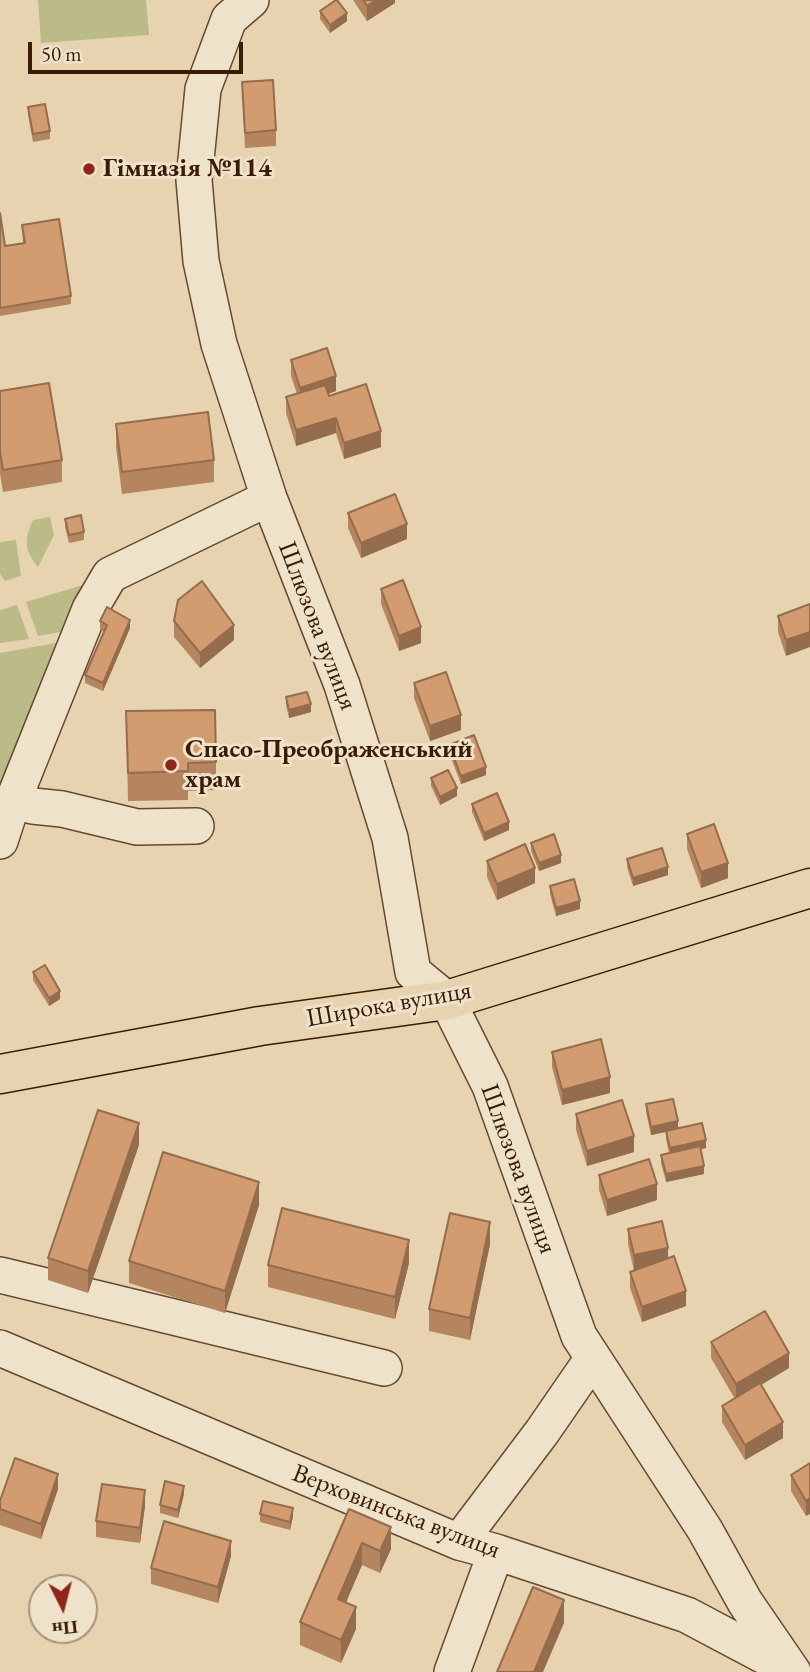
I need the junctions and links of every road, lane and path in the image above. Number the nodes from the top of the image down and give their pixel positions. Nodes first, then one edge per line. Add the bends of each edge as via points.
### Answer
1 (251, 0) edge
2 (269, 498) junction
3 (13, 801) junction
4 (196, 826) dead end
5 (0, 841) edge
6 (810, 888) edge
7 (447, 1000) junction
8 (0, 1074) edge
9 (0, 1275) edge
10 (0, 1348) edge
11 (593, 1358) junction
12 (384, 1368) dead end
13 (459, 1542) junction
14 (496, 1552) junction
15 (452, 1672) edge
16 (792, 1672) edge

1 - 2 street, Шлюзова вулиця via 229,19 203,89 194,180 201,261 219,344
2 - 3 street via 110,575 90,609
2 - 7 street, Шлюзова вулиця via 342,685 390,838 413,972
3 - 4 street via 137,827
3 - 5 street
6 - 7 main road, Широка вулиця
7 - 8 main road, Широка вулиця via 260,1026
7 - 11 street, Шлюзова вулиця via 490,1086 579,1336
9 - 12 street
10 - 13 street, Верховинська вулиця
11 - 13 street
11 - 16 street, Шлюзова вулиця
13 - 14 street, Верховинська вулиця
14 - 15 street
14 - 16 street, Верховинська вулиця via 687,1615

